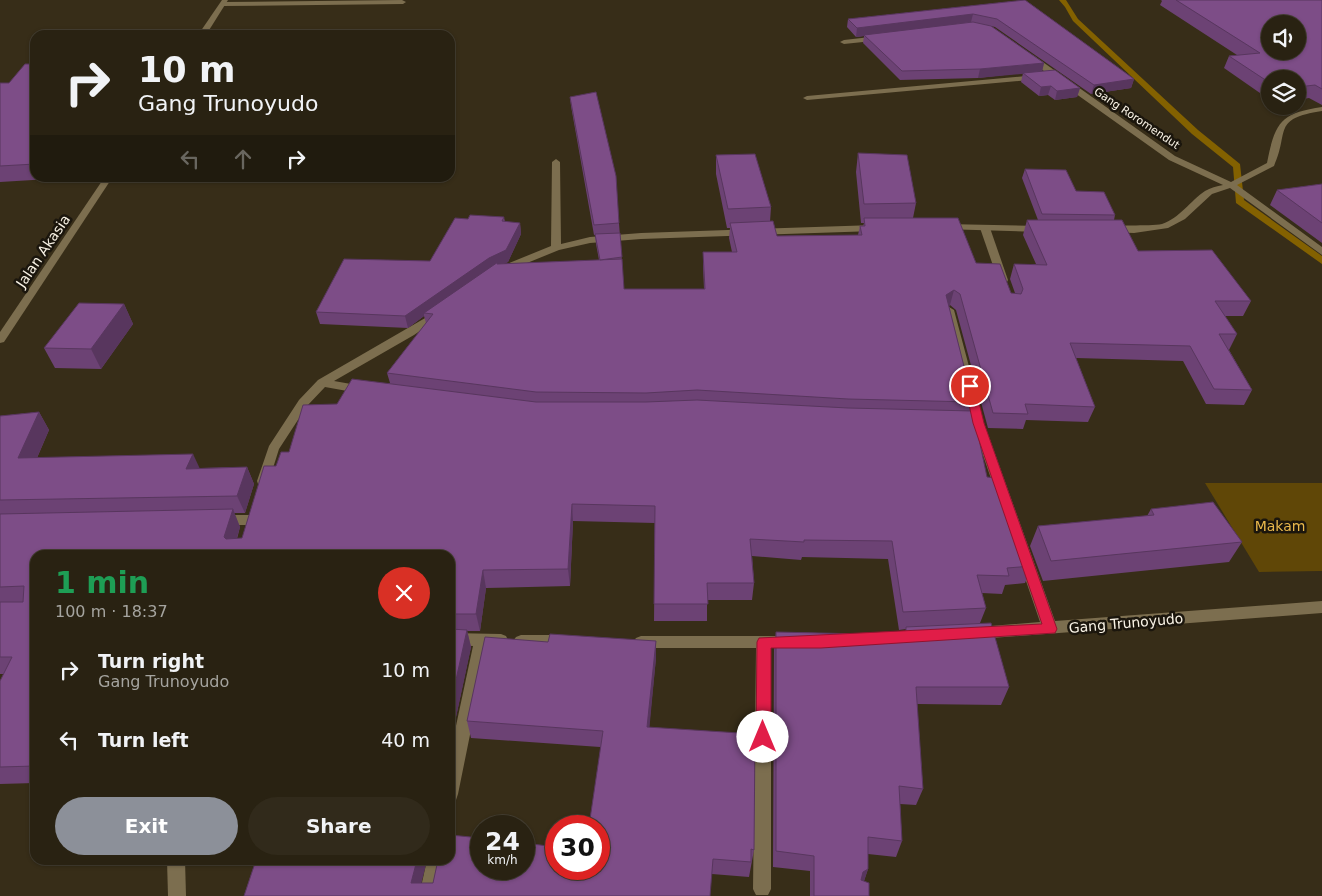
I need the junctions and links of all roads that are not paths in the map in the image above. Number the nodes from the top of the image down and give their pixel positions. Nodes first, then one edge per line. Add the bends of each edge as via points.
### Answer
1 (224, 2) edge
2 (403, 2) dead end
3 (205, 30) edge
4 (883, 37) edge
5 (844, 42) dead end
6 (1021, 50) edge
7 (1055, 75) junction
8 (807, 98) dead end
9 (1322, 109) edge
10 (556, 162) dead end
11 (105, 182) edge
12 (1232, 185) junction
13 (887, 227) edge
14 (935, 227) edge
15 (985, 228) junction
16 (1050, 229) edge
17 (1096, 230) edge
18 (556, 248) junction
19 (1322, 252) edge
20 (488, 278) edge
21 (1006, 288) edge
22 (449, 306) edge
23 (950, 310) edge
24 (0, 340) edge
25 (322, 383) junction
26 (379, 392) edge
27 (259, 493) edge
28 (251, 520) edge
29 (202, 521) edge
30 (1322, 607) edge
31 (1050, 629) junction
32 (964, 634) edge
33 (455, 639) edge
34 (482, 640) junction
35 (579, 641) edge
36 (627, 642) edge
37 (764, 642) junction
38 (802, 642) edge
39 (455, 770) edge
40 (176, 865) edge
41 (435, 865) edge
42 (762, 889) dead end
43 (177, 896) edge
44 (428, 896) edge

1 - 2 street
1 - 3 street
4 - 5 street
6 - 7 street, Gang Roromendut
7 - 8 street
7 - 12 street, Gang Roromendut via 1172,158
9 - 12 street via 1298,112 1285,119 1277,136 1271,164
10 - 18 street
11 - 24 street, Jalan Akasia
12 - 17 street via 1209,192 1165,226
12 - 19 street, Gang Roromendut
13 - 18 street via 641,236 590,240
14 - 15 street
15 - 16 street
15 - 21 street
18 - 20 street
22 - 25 street via 410,333
23 - 31 street via 974,422
25 - 26 street
25 - 27 street via 303,403 273,449
28 - 29 street
30 - 31 street, Gang Trunoyudo
31 - 32 street, Gang Trunoyudo
33 - 34 street
34 - 35 street
34 - 39 street
36 - 37 street
37 - 38 street
37 - 42 street
40 - 43 street
41 - 44 street

